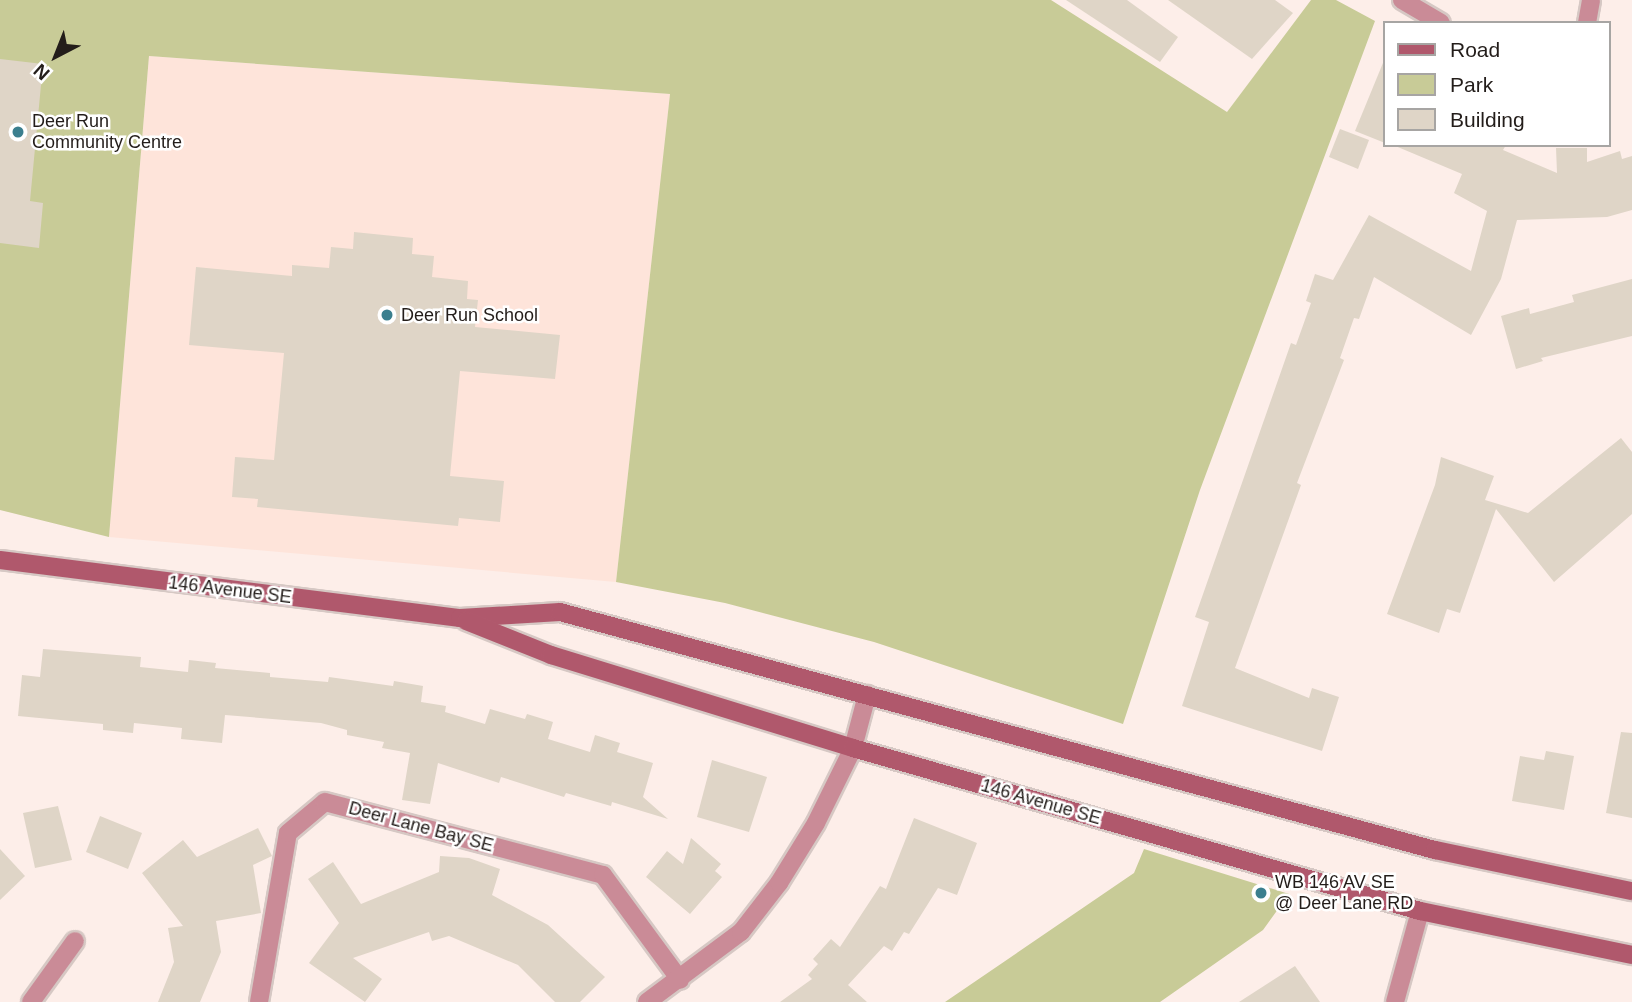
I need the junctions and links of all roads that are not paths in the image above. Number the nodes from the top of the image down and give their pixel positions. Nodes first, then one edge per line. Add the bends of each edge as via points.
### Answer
1 (1402, 0) edge
2 (1591, 0) edge
3 (1438, 21) edge
4 (1587, 21) edge
5 (0, 560) edge
6 (460, 618) junction
7 (867, 695) junction
8 (853, 748) junction
9 (1632, 891) edge
10 (1420, 911) junction
11 (75, 941) dead end
12 (1632, 955) edge
13 (680, 980) junction
14 (30, 1002) edge
15 (259, 1002) edge
16 (647, 1002) edge
17 (1395, 1002) edge

1 - 3 street
2 - 4 street
5 - 6 street, 146 Avenue SE
6 - 7 street, 146 Avenue SE via 560,612
6 - 8 street, 146 Avenue SE via 551,655
7 - 8 street
7 - 9 street, 146 Avenue SE via 1435,850
8 - 10 street, 146 Avenue SE
8 - 13 street via 816,823 779,883 741,932
10 - 12 street, 146 Avenue SE
10 - 17 street
11 - 14 street
13 - 15 street, Deer Lane Bay SE via 603,875 325,802 288,833
13 - 16 street

